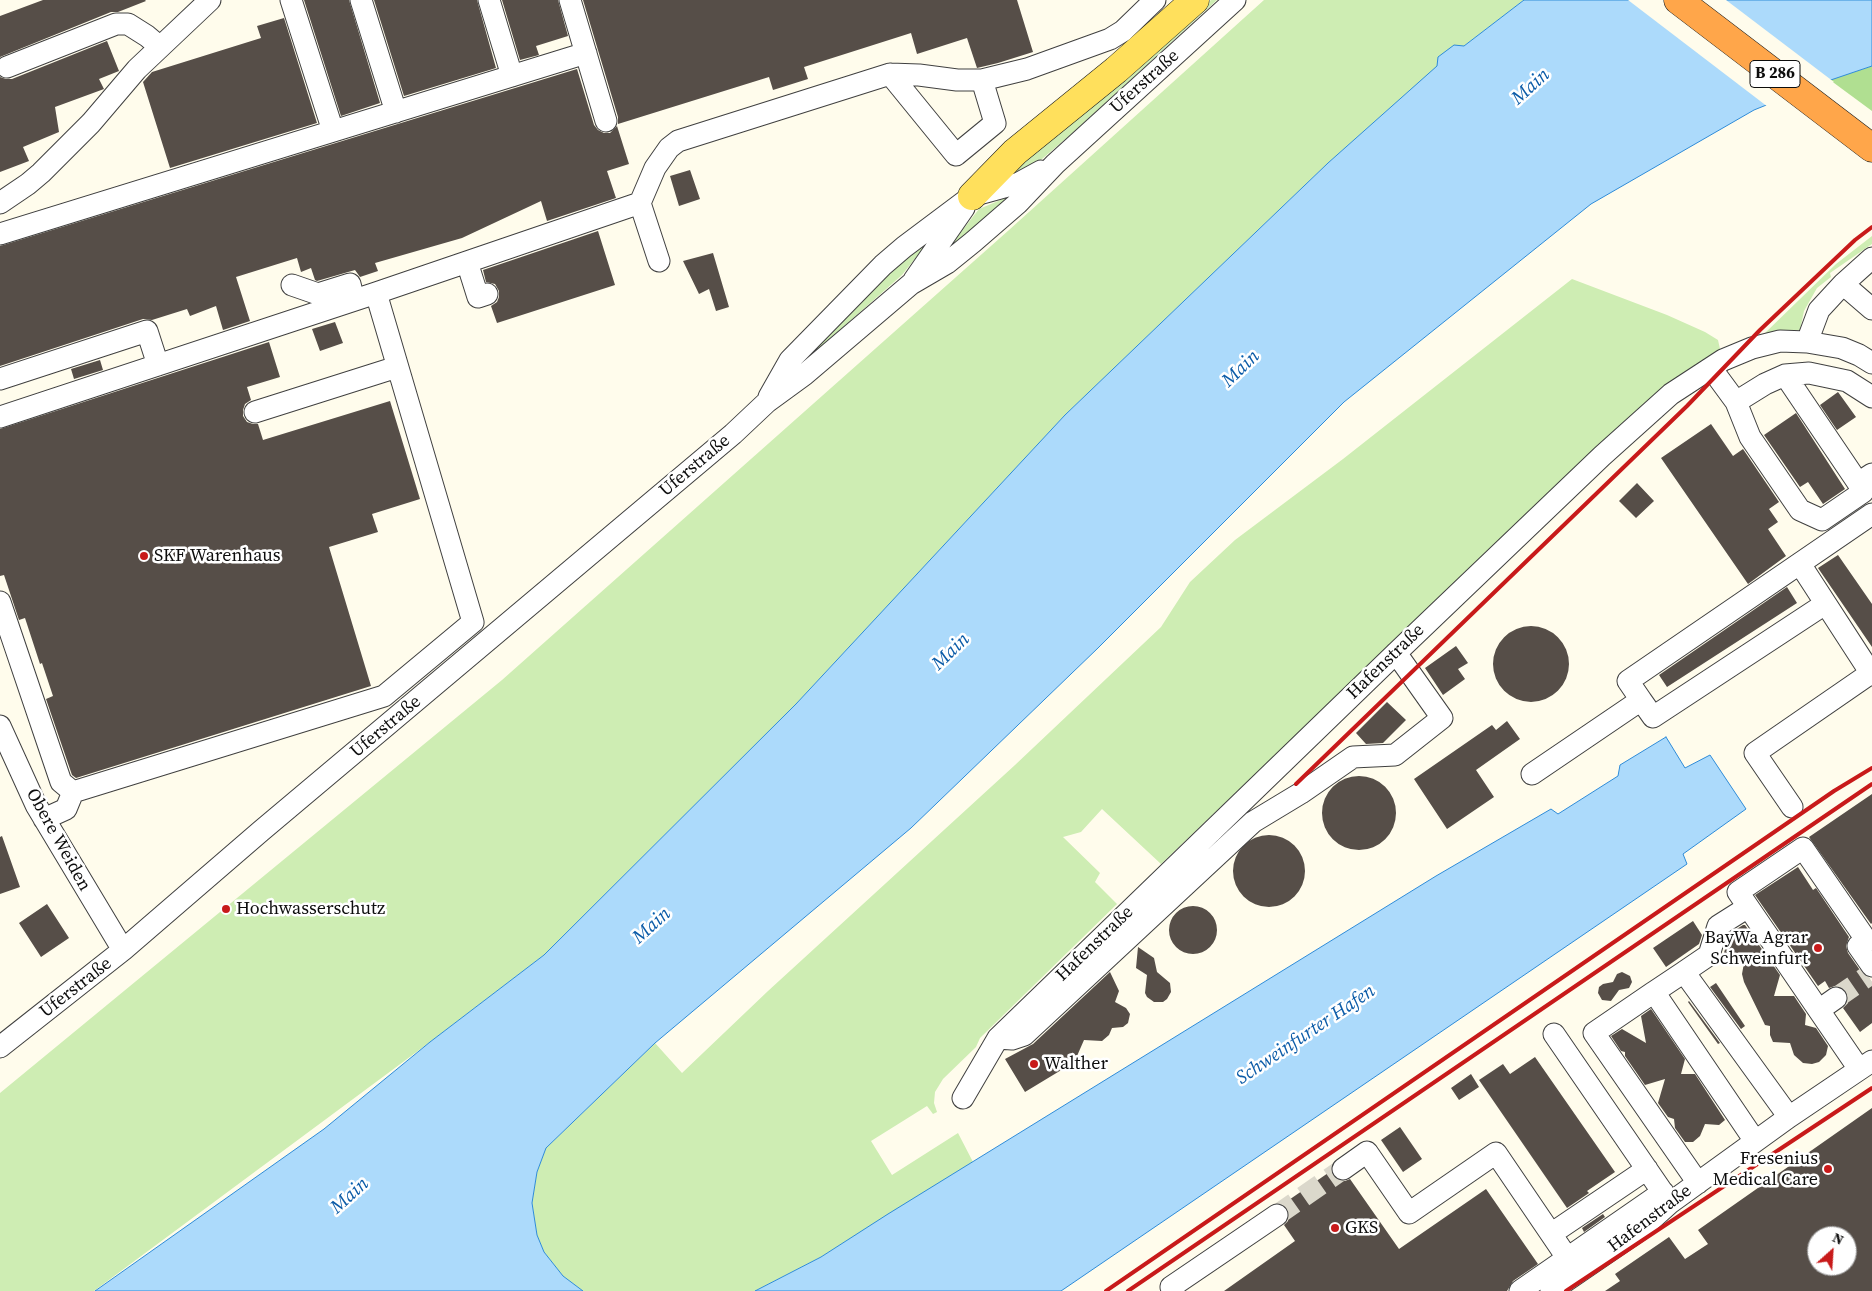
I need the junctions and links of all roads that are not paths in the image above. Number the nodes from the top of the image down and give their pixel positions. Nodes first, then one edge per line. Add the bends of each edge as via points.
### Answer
1 (210, 0) edge
2 (291, 0) edge
3 (361, 0) edge
4 (488, 0) edge
5 (570, 0) edge
6 (1155, 0) edge
7 (1195, 0) edge
8 (1235, 0) edge
9 (1678, 0) edge
10 (160, 47) junction
11 (586, 53) junction
12 (7, 67) dead end
13 (890, 74) junction
14 (512, 76) junction
15 (982, 80) junction
16 (396, 112) junction
17 (606, 121) dead end
18 (333, 131) junction
19 (1872, 148) edge
20 (1055, 164) junction
21 (972, 196) junction
22 (0, 203) edge
23 (640, 203) junction
24 (0, 234) edge
25 (1872, 258) edge
26 (659, 261) dead end
27 (467, 262) junction
28 (911, 284) junction
29 (1843, 284) junction
30 (292, 285) dead end
31 (376, 293) junction
32 (487, 294) dead end
33 (354, 300) junction
34 (1872, 309) edge
35 (1807, 342) junction
36 (1872, 363) edge
37 (158, 365) junction
38 (398, 367) junction
39 (1711, 368) junction
40 (1785, 375) junction
41 (0, 379) edge
42 (1872, 397) edge
43 (767, 402) junction
44 (1736, 402) junction
45 (255, 412) dead end
46 (0, 417) edge
47 (1865, 479) edge
48 (1872, 514) edge
49 (1800, 564) junction
50 (0, 602) edge
51 (1824, 604) junction
52 (1396, 652) junction
53 (1871, 674) edge
54 (1641, 700) junction
55 (0, 726) edge
56 (1532, 774) dead end
57 (73, 792) junction
58 (1792, 807) dead end
59 (44, 819) junction
60 (1748, 907) junction
61 (122, 950) junction
62 (1079, 972) junction
63 (1684, 972) junction
64 (1871, 972) edge
65 (1654, 992) junction
66 (1836, 998) tunnel mouth
67 (1819, 1010) junction
68 (1594, 1033) junction
69 (0, 1047) edge
70 (1866, 1065) edge
71 (963, 1098) dead end
72 (1788, 1117) junction
73 (1756, 1141) junction
74 (1343, 1169) tunnel mouth
75 (1647, 1169) junction
76 (1698, 1183) junction
77 (1667, 1198) junction
78 (1277, 1215) tunnel mouth
79 (1551, 1234) junction
80 (1568, 1259) junction
81 (1174, 1291) edge
82 (1520, 1291) edge
83 (1551, 1291) edge

1 - 10 street
2 - 18 street
3 - 16 street
4 - 14 street
5 - 11 street
6 - 15 street via 1122,31 1104,42 1027,69
7 - 21 main road via 1116,70 1015,152
8 - 20 street, Uferstraße
9 - 19 highway, B 286
10 - 12 street via 128,24 116,24
10 - 22 street via 42,173
11 - 14 street
11 - 17 street
13 - 15 street
13 - 15 street via 956,154 995,123
13 - 23 street via 678,141 658,163
14 - 16 street
16 - 18 street
18 - 24 street
20 - 21 street, Uferstraße via 1019,183
20 - 28 street, Uferstraße via 1018,203 973,242 947,263
21 - 28 street, Uferstraße
21 - 43 street, Uferstraße via 883,265 790,360
23 - 26 street
23 - 27 street
25 - 29 street
27 - 31 street
27 - 32 street via 478,297
28 - 43 street, Uferstraße via 804,375
29 - 34 street
29 - 35 street via 1819,310
30 - 33 street via 318,294 350,284
31 - 33 street
31 - 38 street
33 - 37 street
35 - 36 street, Hafenstraße via 1842,348
35 - 39 street, Hafenstraße via 1759,346
37 - 41 street via 147,331
37 - 46 street
38 - 45 street
38 - 57 street via 473,622 384,696
39 - 44 street
39 - 52 street, Hafenstraße via 1671,394 1646,416
40 - 42 street via 1809,374 1847,381
40 - 44 street
40 - 47 street
43 - 61 street, Uferstraße
44 - 47 street via 1750,437 1800,510 1822,520 1864,492
48 - 49 street
49 - 51 street
49 - 54 street via 1628,681
50 - 57 street via 61,782
51 - 53 street
51 - 54 street via 1653,717
52 - 62 street, Hafenstraße
52 - 62 street via 1442,718 1395,755 1352,757 1254,822
53 - 58 street via 1755,753
54 - 56 street
55 - 59 street, Obere Weiden
57 - 59 street via 66,809
59 - 61 street, Obere Weiden
60 - 63 street via 1718,926 1709,955
60 - 64 street via 1738,892 1803,848 1867,941 1858,946
60 - 67 street
61 - 69 street, Uferstraße
62 - 71 street, Hafenstraße via 998,1038
63 - 65 street
63 - 72 street
65 - 68 street
65 - 73 street
66 - 67 street
67 - 70 street
68 - 75 street via 1559,1043
68 - 76 street
70 - 72 street, Hafenstraße
72 - 73 street, Hafenstraße
73 - 76 street, Hafenstraße
74 - 79 street via 1367,1152 1409,1213 1496,1153
75 - 77 street
75 - 79 street
76 - 77 street, Hafenstraße
77 - 80 street
77 - 83 street, Hafenstraße via 1640,1230
78 - 81 street via 1171,1287
79 - 80 street
80 - 82 street

